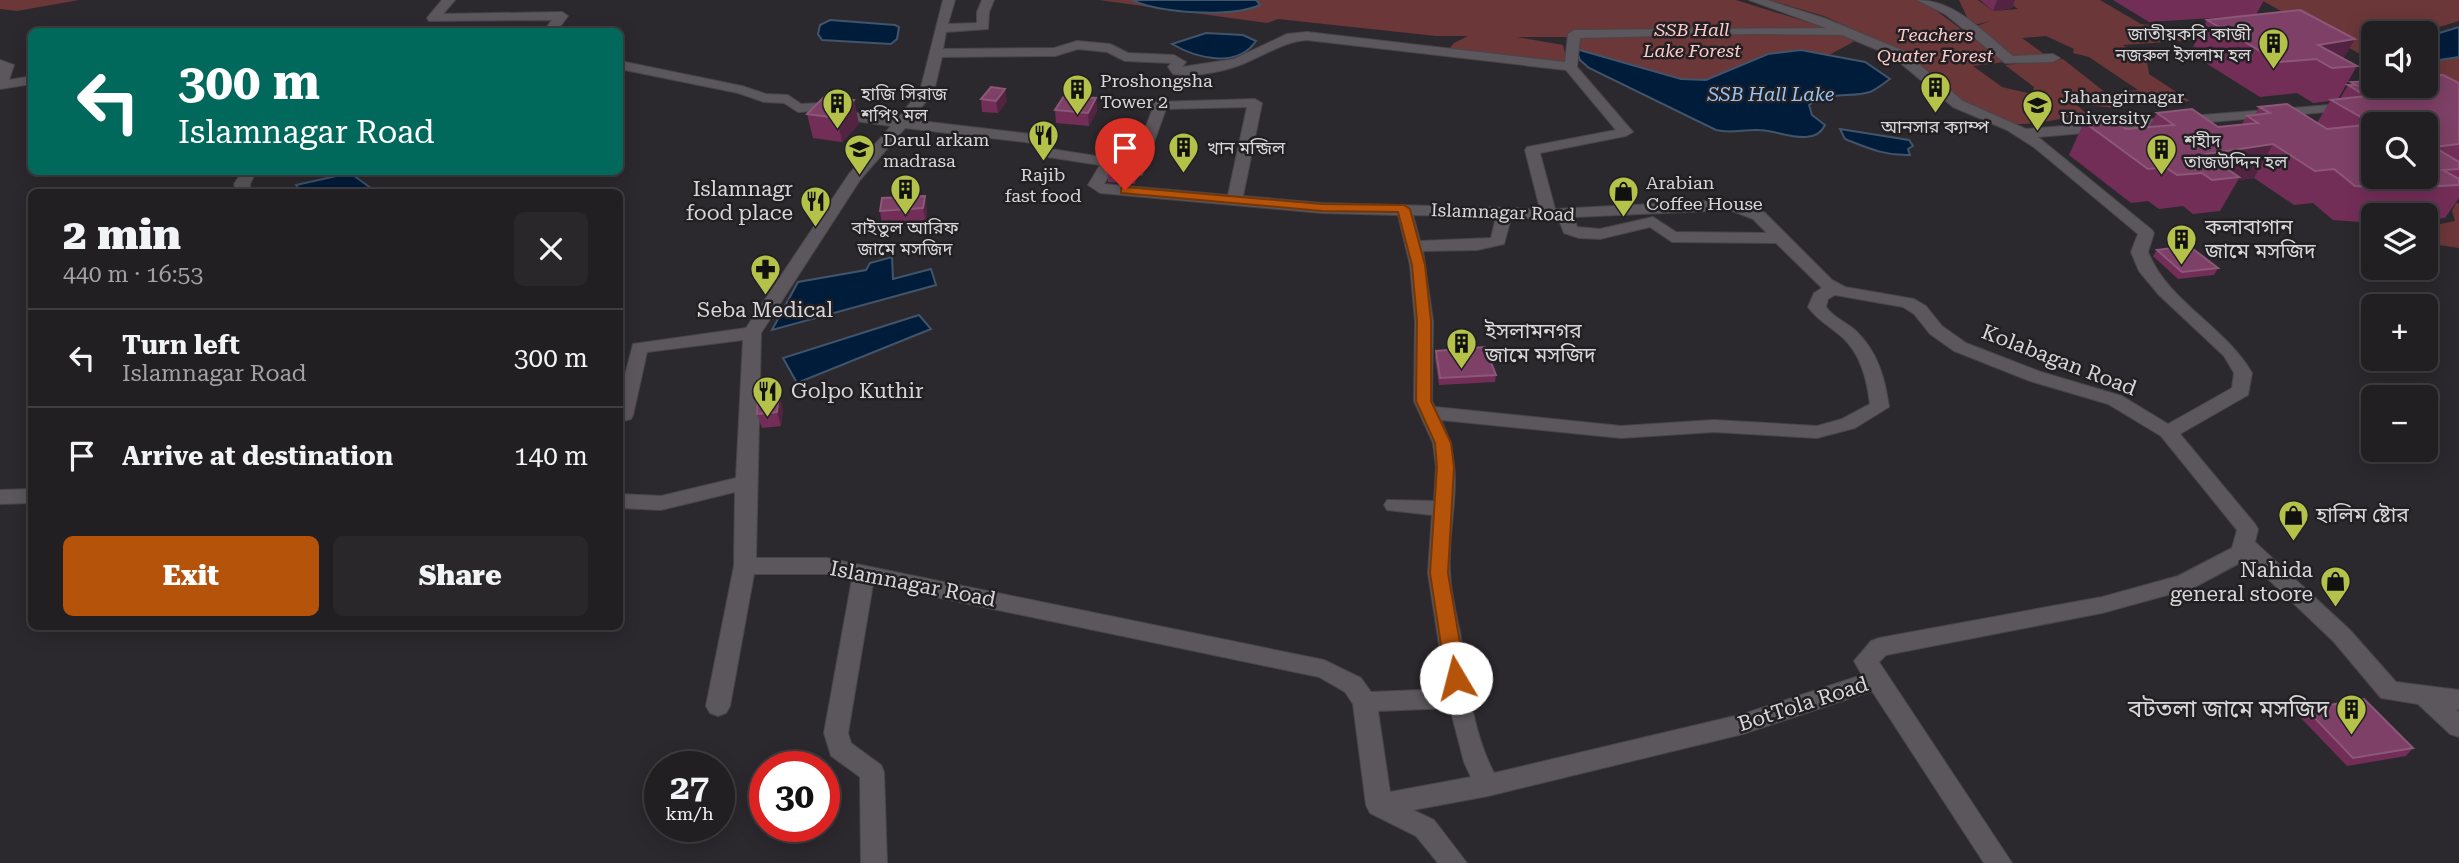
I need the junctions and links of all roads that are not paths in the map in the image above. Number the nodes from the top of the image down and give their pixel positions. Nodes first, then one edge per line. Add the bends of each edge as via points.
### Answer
1 (449, 0) edge
2 (948, 0) edge
3 (988, 0) edge
4 (1755, 0) edge
5 (1923, 0) edge
6 (553, 28) edge
7 (942, 28) junction
8 (1848, 32) junction
9 (935, 53) junction
10 (2053, 58) dead end
11 (0, 64) edge
12 (623, 66) edge
13 (1571, 67) junction
14 (28, 81) edge
15 (1198, 86) junction
16 (2360, 106) edge
17 (903, 124) junction
18 (2023, 134) junction
19 (1103, 170) junction
20 (1234, 201) junction
21 (1404, 209) junction
22 (1504, 212) junction
23 (1557, 214) junction
24 (1776, 232) junction
25 (1413, 246) junction
26 (1834, 288) junction
27 (752, 333) junction
28 (1428, 412) junction
29 (623, 415) edge
30 (2168, 432) junction
31 (745, 483) junction
32 (28, 496) edge
33 (0, 497) edge
34 (623, 501) edge
35 (1394, 505) dead end
36 (1443, 509) junction
37 (2244, 544) junction
38 (745, 566) junction
39 (864, 574) junction
40 (1877, 680) junction
41 (2425, 696) junction
42 (1459, 698) junction
43 (2459, 700) edge
44 (1365, 702) junction
45 (718, 706) dead end
46 (2459, 727) edge
47 (1488, 785) junction
48 (1379, 805) junction
49 (874, 863) edge
50 (1454, 863) edge
51 (1999, 863) edge

1 - 6 street via 433,18 562,16
2 - 7 street
3 - 7 street via 984,26
4 - 8 street
5 - 10 street via 1948,11 2010,60
7 - 9 street
8 - 13 street via 1573,34
8 - 18 street via 1897,53 1958,104
9 - 15 street via 1110,47 1125,57 1174,59 1179,62 1178,71
9 - 17 street via 931,85
11 - 14 street via 7,65 0,85
12 - 17 street, Islamnagar Road via 764,98 788,99 798,108 841,106 852,117
13 - 15 street via 1307,36 1292,37 1237,62
13 - 23 street via 1626,132 1532,150
15 - 19 street via 1160,105 1137,172
15 - 20 street via 1255,103
16 - 18 street
17 - 19 street, Islamnagar Road via 1038,139 1046,153 1110,162
17 - 27 street via 841,195
18 - 30 street via 2146,233 2138,248 2146,271 2220,342 2244,375 2241,391
19 - 20 street, Islamnagar Road via 1096,186 1100,188
20 - 21 street, Islamnagar Road
21 - 22 street, Islamnagar Road
21 - 25 street
22 - 23 street, Islamnagar Road
22 - 25 street via 1498,241
23 - 24 street, Islamnagar Road via 1730,205 1746,208
23 - 24 street via 1576,233 1596,234 1653,222 1672,237
24 - 26 street, Kolabagan Road
25 - 28 street via 1424,321 1423,401
26 - 28 street via 1820,297 1818,307 1825,320 1850,334 1872,365 1880,407 1848,424 1817,432 1714,426 1621,432
26 - 30 street, Kolabagan Road via 1908,303 1960,346 2036,377 2115,400
27 - 29 street via 639,348
27 - 31 street
28 - 36 street via 1443,443
30 - 37 street via 2248,529
31 - 34 street via 661,503
31 - 38 street
32 - 33 street
35 - 36 street
36 - 42 street via 1439,573
37 - 40 street, BotTola Road via 2241,553 2228,563 2185,582 2102,605 1879,647 1866,661
37 - 41 street via 2342,636 2389,691
38 - 39 street, Islamnagar Road via 827,566
38 - 45 street
39 - 44 street, Islamnagar Road via 1324,669 1353,685
39 - 49 street via 835,733 840,749 872,772
40 - 47 street, BotTola Road via 1743,724
40 - 51 street
41 - 43 street
41 - 46 street
42 - 44 street
42 - 47 street via 1476,762
44 - 48 street
47 - 48 street, BotTola Road
48 - 50 street via 1425,828

